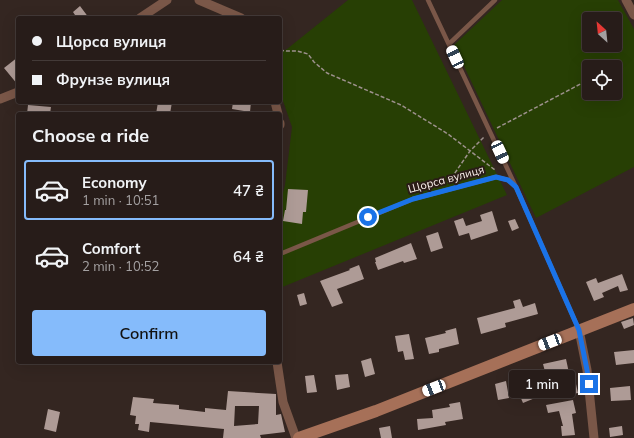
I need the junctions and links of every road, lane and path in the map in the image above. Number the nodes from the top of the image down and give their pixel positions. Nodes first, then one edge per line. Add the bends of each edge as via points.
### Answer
1 (167, 0) edge
2 (199, 0) edge
3 (428, 0) edge
4 (495, 0) edge
5 (626, 0) edge
6 (634, 15) edge
7 (143, 16) edge
8 (236, 16) edge
9 (449, 44) junction
10 (282, 50) edge
11 (582, 83) edge
12 (16, 93) edge
13 (0, 99) edge
14 (490, 131) junction
15 (470, 151) junction
16 (508, 180) junction
17 (516, 187) junction
18 (443, 191) junction
19 (282, 253) edge
20 (631, 312) edge
21 (579, 330) junction
22 (278, 364) edge
23 (297, 438) edge
24 (594, 438) edge

1 - 7 street
2 - 8 street
3 - 9 lane
4 - 9 lane
5 - 6 street
9 - 14 lane
10 - 15 path via 308,54 327,73 401,105
11 - 14 path
12 - 13 street
14 - 15 path
14 - 17 lane
15 - 16 path
15 - 18 path
16 - 17 lane
16 - 18 lane, Щорса вулиця via 496,177
17 - 21 lane
18 - 19 lane, Щорса вулиця via 413,199
20 - 21 street
21 - 23 street via 376,411
21 - 24 street via 587,370
22 - 23 street via 283,402

